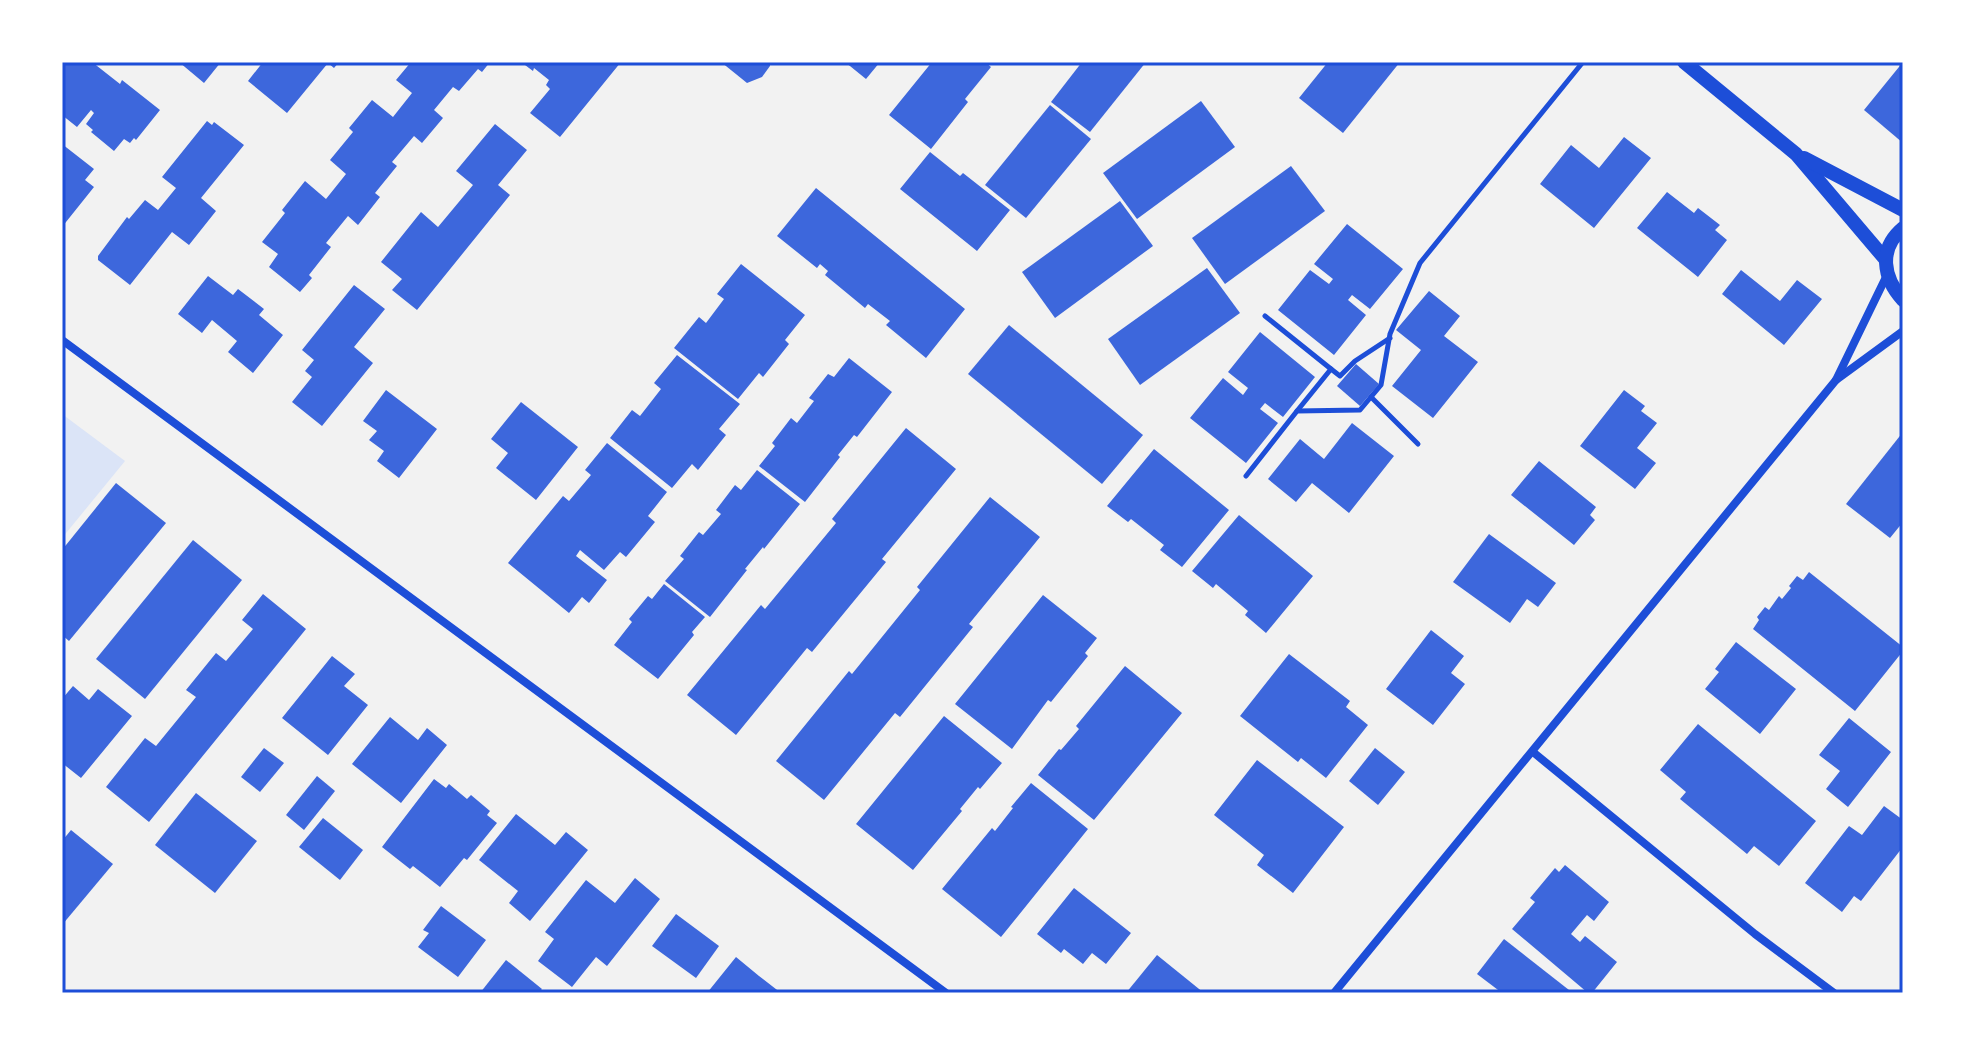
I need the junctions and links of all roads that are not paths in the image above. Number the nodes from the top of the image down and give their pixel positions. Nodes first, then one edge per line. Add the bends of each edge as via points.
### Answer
1 (1684, 62) edge
2 (1796, 154) junction
3 (1903, 210) edge
4 (1903, 228) edge
5 (1886, 268) junction
6 (1903, 300) edge
7 (1903, 331) edge
8 (62, 340) edge
9 (1836, 380) junction
10 (1533, 752) junction
11 (946, 993) edge
12 (1334, 993) edge
13 (1834, 993) edge

1 - 2 street
2 - 3 street
2 - 5 street
4 - 5 street via 1889,246
5 - 6 street
5 - 9 street
7 - 9 street
8 - 11 street
9 - 10 street
10 - 12 street
10 - 13 street

